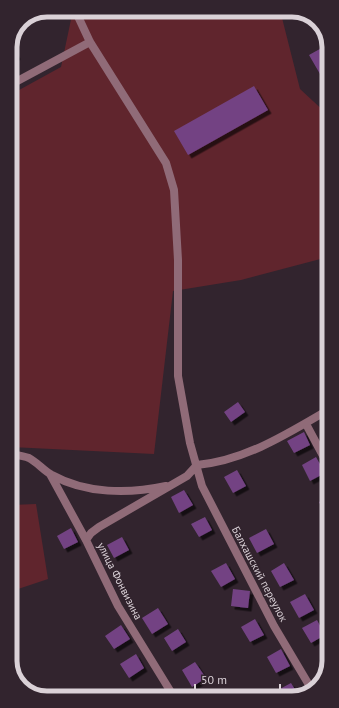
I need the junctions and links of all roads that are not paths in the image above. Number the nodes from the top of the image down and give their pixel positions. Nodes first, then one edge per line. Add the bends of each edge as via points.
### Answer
1 (78, 17) edge
2 (90, 42) junction
3 (17, 81) edge
4 (322, 414) edge
5 (306, 424) junction
6 (17, 455) edge
7 (322, 455) edge
8 (197, 465) junction
9 (50, 474) junction
10 (175, 484) junction
11 (86, 540) junction
12 (309, 685) edge
13 (170, 691) edge

1 - 2 street, Балхашский переулок
2 - 3 street
2 - 8 street, Балхашский переулок via 166,163 174,190 178,260 178,376 190,443
4 - 5 street
5 - 7 street
5 - 8 street via 233,459
6 - 9 street via 30,458
8 - 10 street
8 - 12 street, Балхашский переулок via 202,486 216,514 274,626
9 - 10 street via 88,488 123,491
9 - 11 street, улица Фонвизина
10 - 11 street via 99,527
11 - 13 street, улица Фонвизина via 118,606

